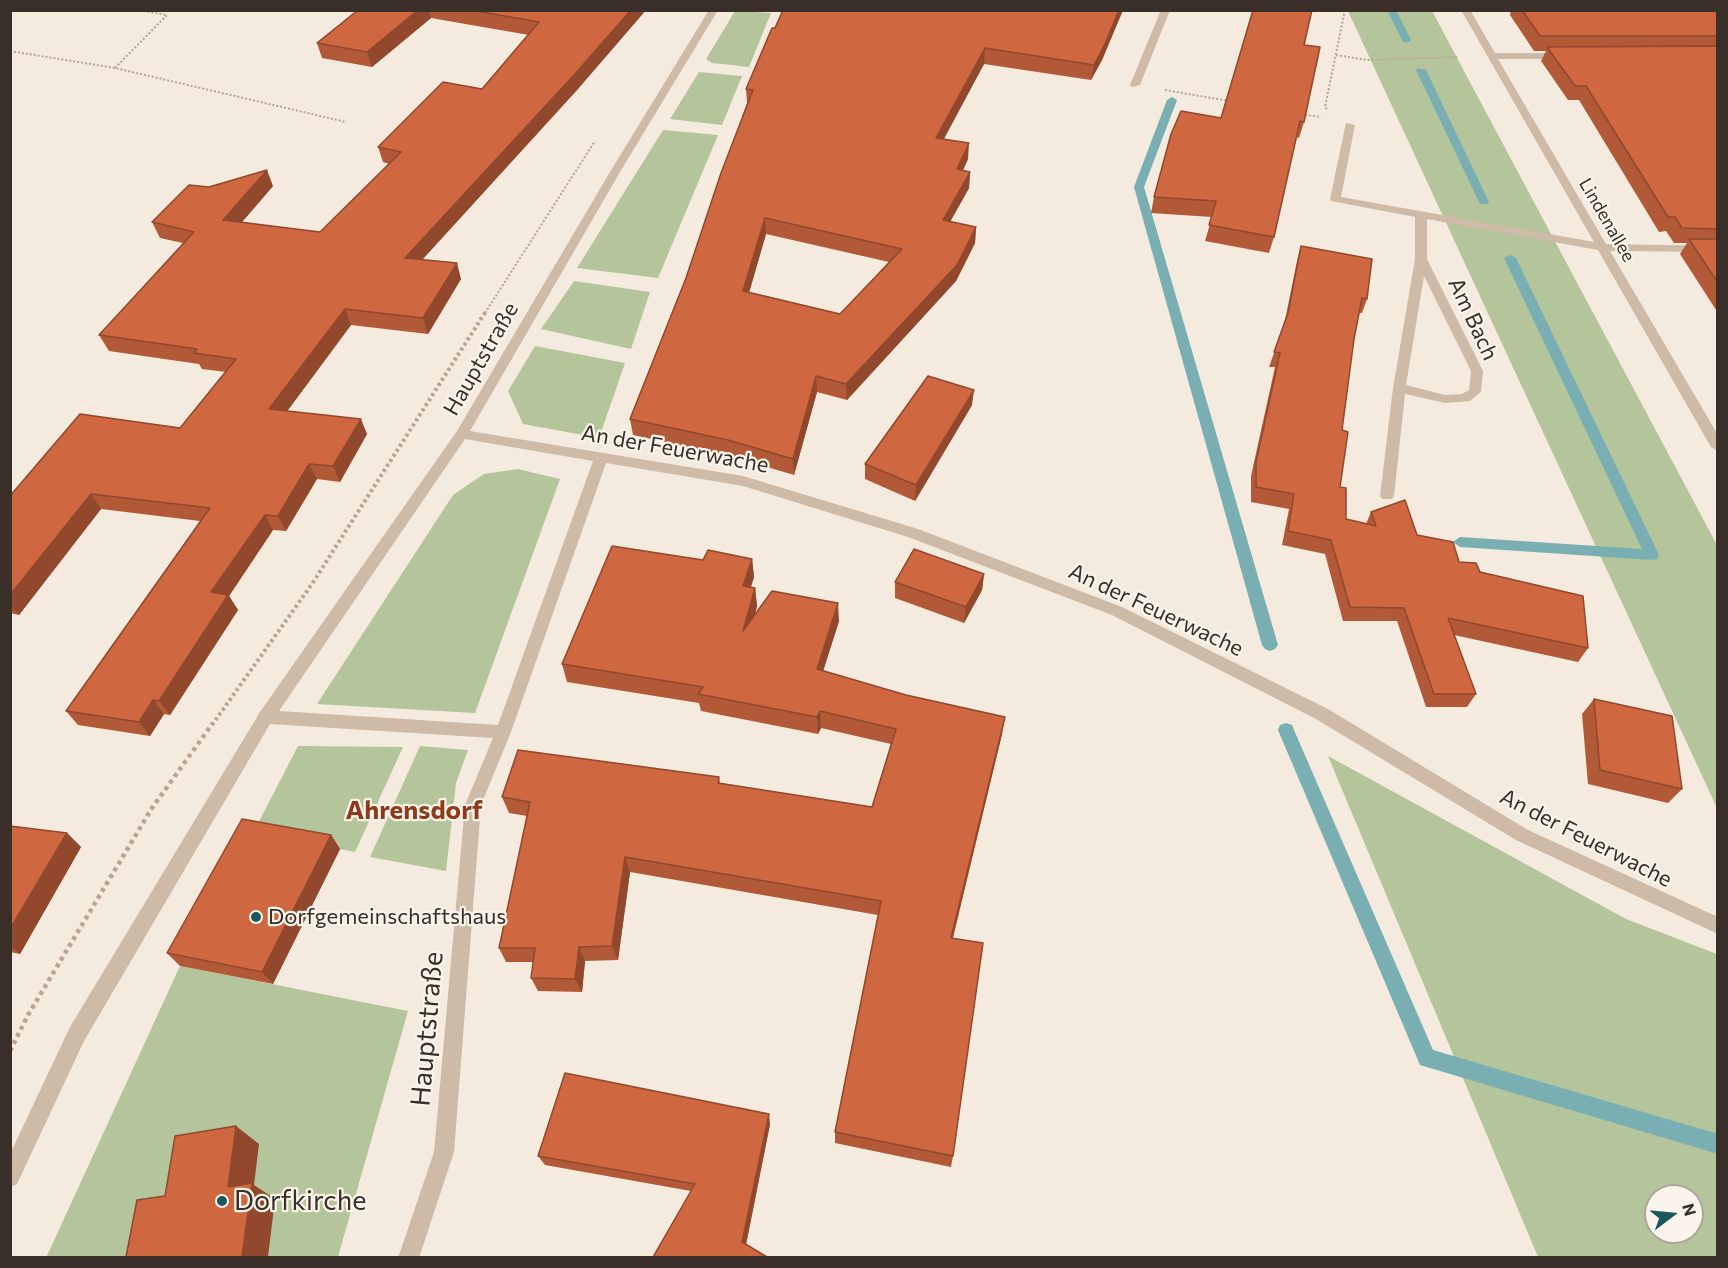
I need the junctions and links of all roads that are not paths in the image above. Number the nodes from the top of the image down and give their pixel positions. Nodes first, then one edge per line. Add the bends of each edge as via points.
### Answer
1 (714, 10) edge
2 (1166, 10) edge
3 (1465, 10) edge
4 (1491, 56) junction
5 (1575, 56) edge
6 (1135, 85) dead end
7 (1350, 125) road end
8 (1422, 215) junction
9 (1602, 247) junction
10 (1718, 249) edge
11 (1421, 259) junction
12 (1399, 388) junction
13 (462, 434) junction
14 (1716, 444) edge
15 (601, 458) junction
16 (1387, 496) dead end
17 (266, 717) junction
18 (503, 732) junction
19 (1718, 926) edge
20 (10, 1177) edge
21 (408, 1257) edge

1 - 13 street, Hauptstraße
2 - 6 street
3 - 4 street, Lindenallee
4 - 5 street
4 - 9 street, Lindenallee
7 - 8 street via 1335,199
8 - 9 street
8 - 11 street, Am Bach
9 - 10 street
9 - 14 street, Lindenallee
11 - 12 street, Am Bach
11 - 12 street, Am Bach via 1477,370 1475,392 1465,398 1445,399
12 - 16 street, Am Bach
13 - 15 street, An der Feuerwache
13 - 17 street, Hauptstraße
15 - 18 street, Hauptstraße
15 - 19 street, An der Feuerwache via 743,481 913,533 1117,611 1322,714 1522,835
17 - 18 street
17 - 20 street, Hauptstraße via 77,1034
18 - 21 street, Hauptstraße via 473,805 444,1152

